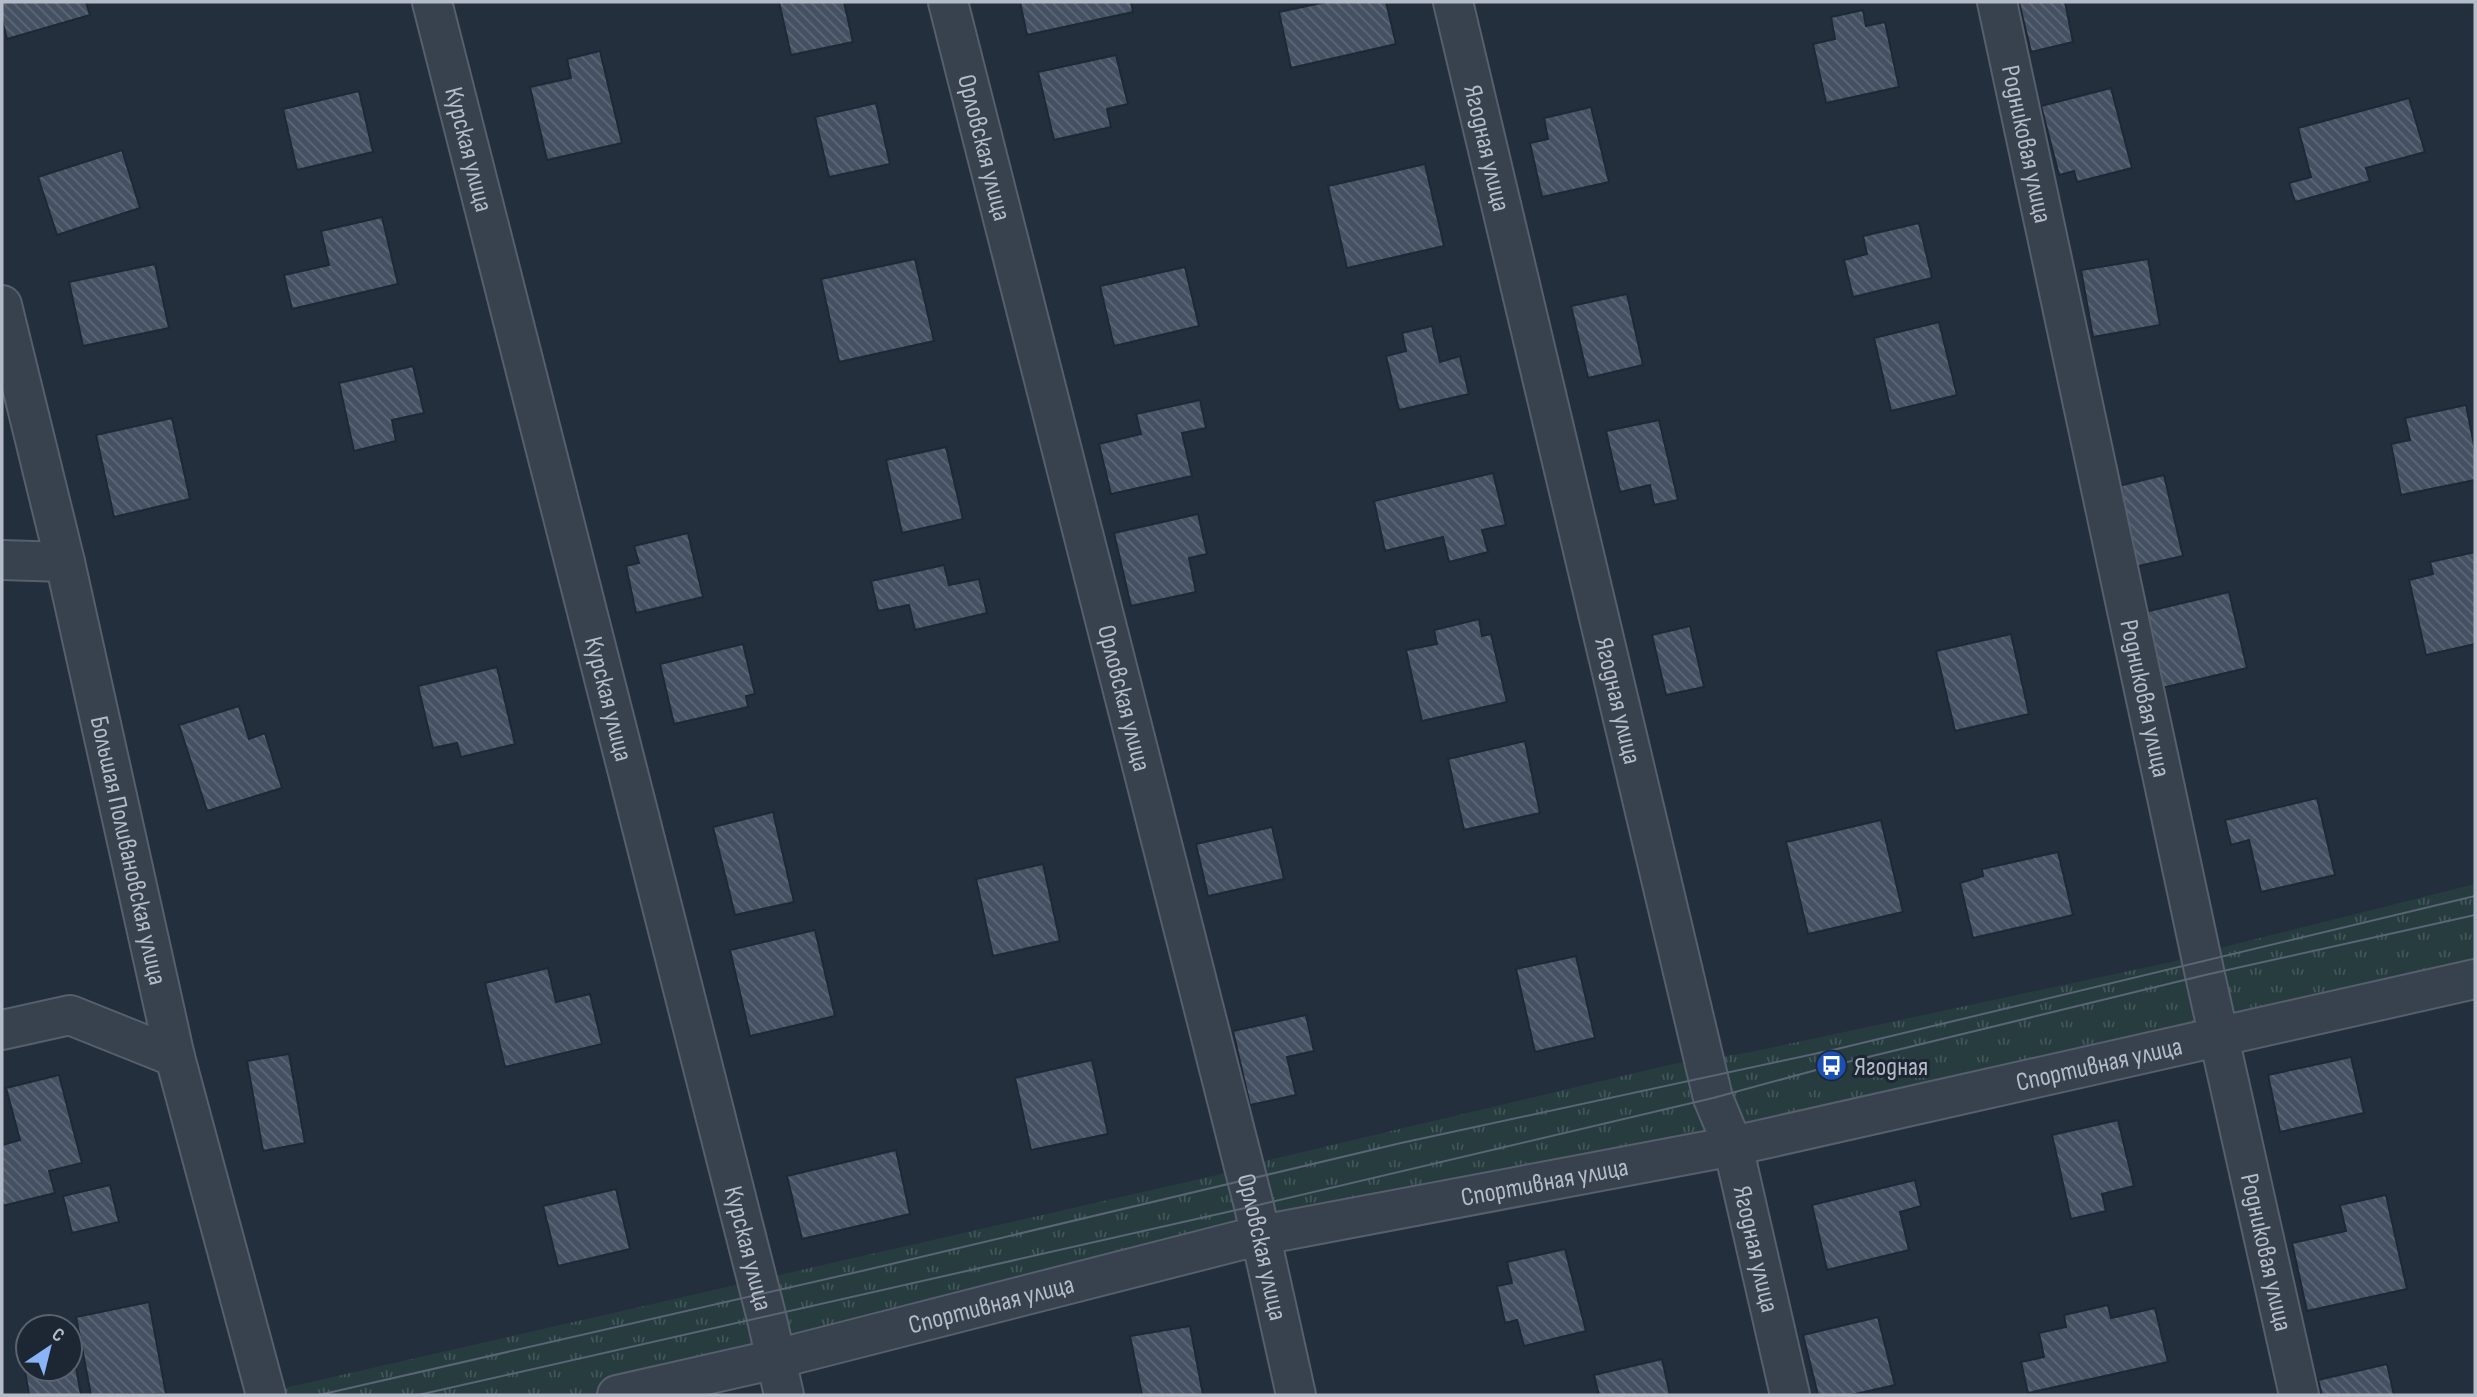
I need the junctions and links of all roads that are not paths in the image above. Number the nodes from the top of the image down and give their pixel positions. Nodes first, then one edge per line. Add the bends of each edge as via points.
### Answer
1 (432, 2) edge
2 (948, 2) edge
3 (1453, 2) edge
4 (1997, 2) edge
5 (2, 304) edge
6 (2, 559) edge
7 (65, 562) junction
8 (2475, 979) edge
9 (2, 1030) edge
10 (2219, 1035) junction
11 (175, 1057) junction
12 (1733, 1146) junction
13 (1261, 1235) junction
14 (776, 1359) junction
15 (266, 1395) edge
16 (617, 1395) edge
17 (784, 1395) edge
18 (1296, 1395) edge
19 (1790, 1395) edge
20 (2299, 1395) edge

1 - 14 street, Курская улица
2 - 13 street, Орловская улица
3 - 12 street, Ягодная улица via 1713,1098
4 - 10 street, Родниковая улица
5 - 7 street, Большая Поливановская улица
6 - 7 street
7 - 11 street, Большая Поливановская улица
8 - 10 street, Спортивная улица
9 - 11 street via 70,1015
10 - 12 street, Спортивная улица
10 - 20 street, Родниковая улица
11 - 15 street, Большая Поливановская улица
12 - 13 street, Спортивная улица
12 - 19 street, Ягодная улица
13 - 14 street, Спортивная улица
13 - 18 street, Орловская улица
14 - 16 street, Спортивная улица
14 - 17 street, Курская улица

